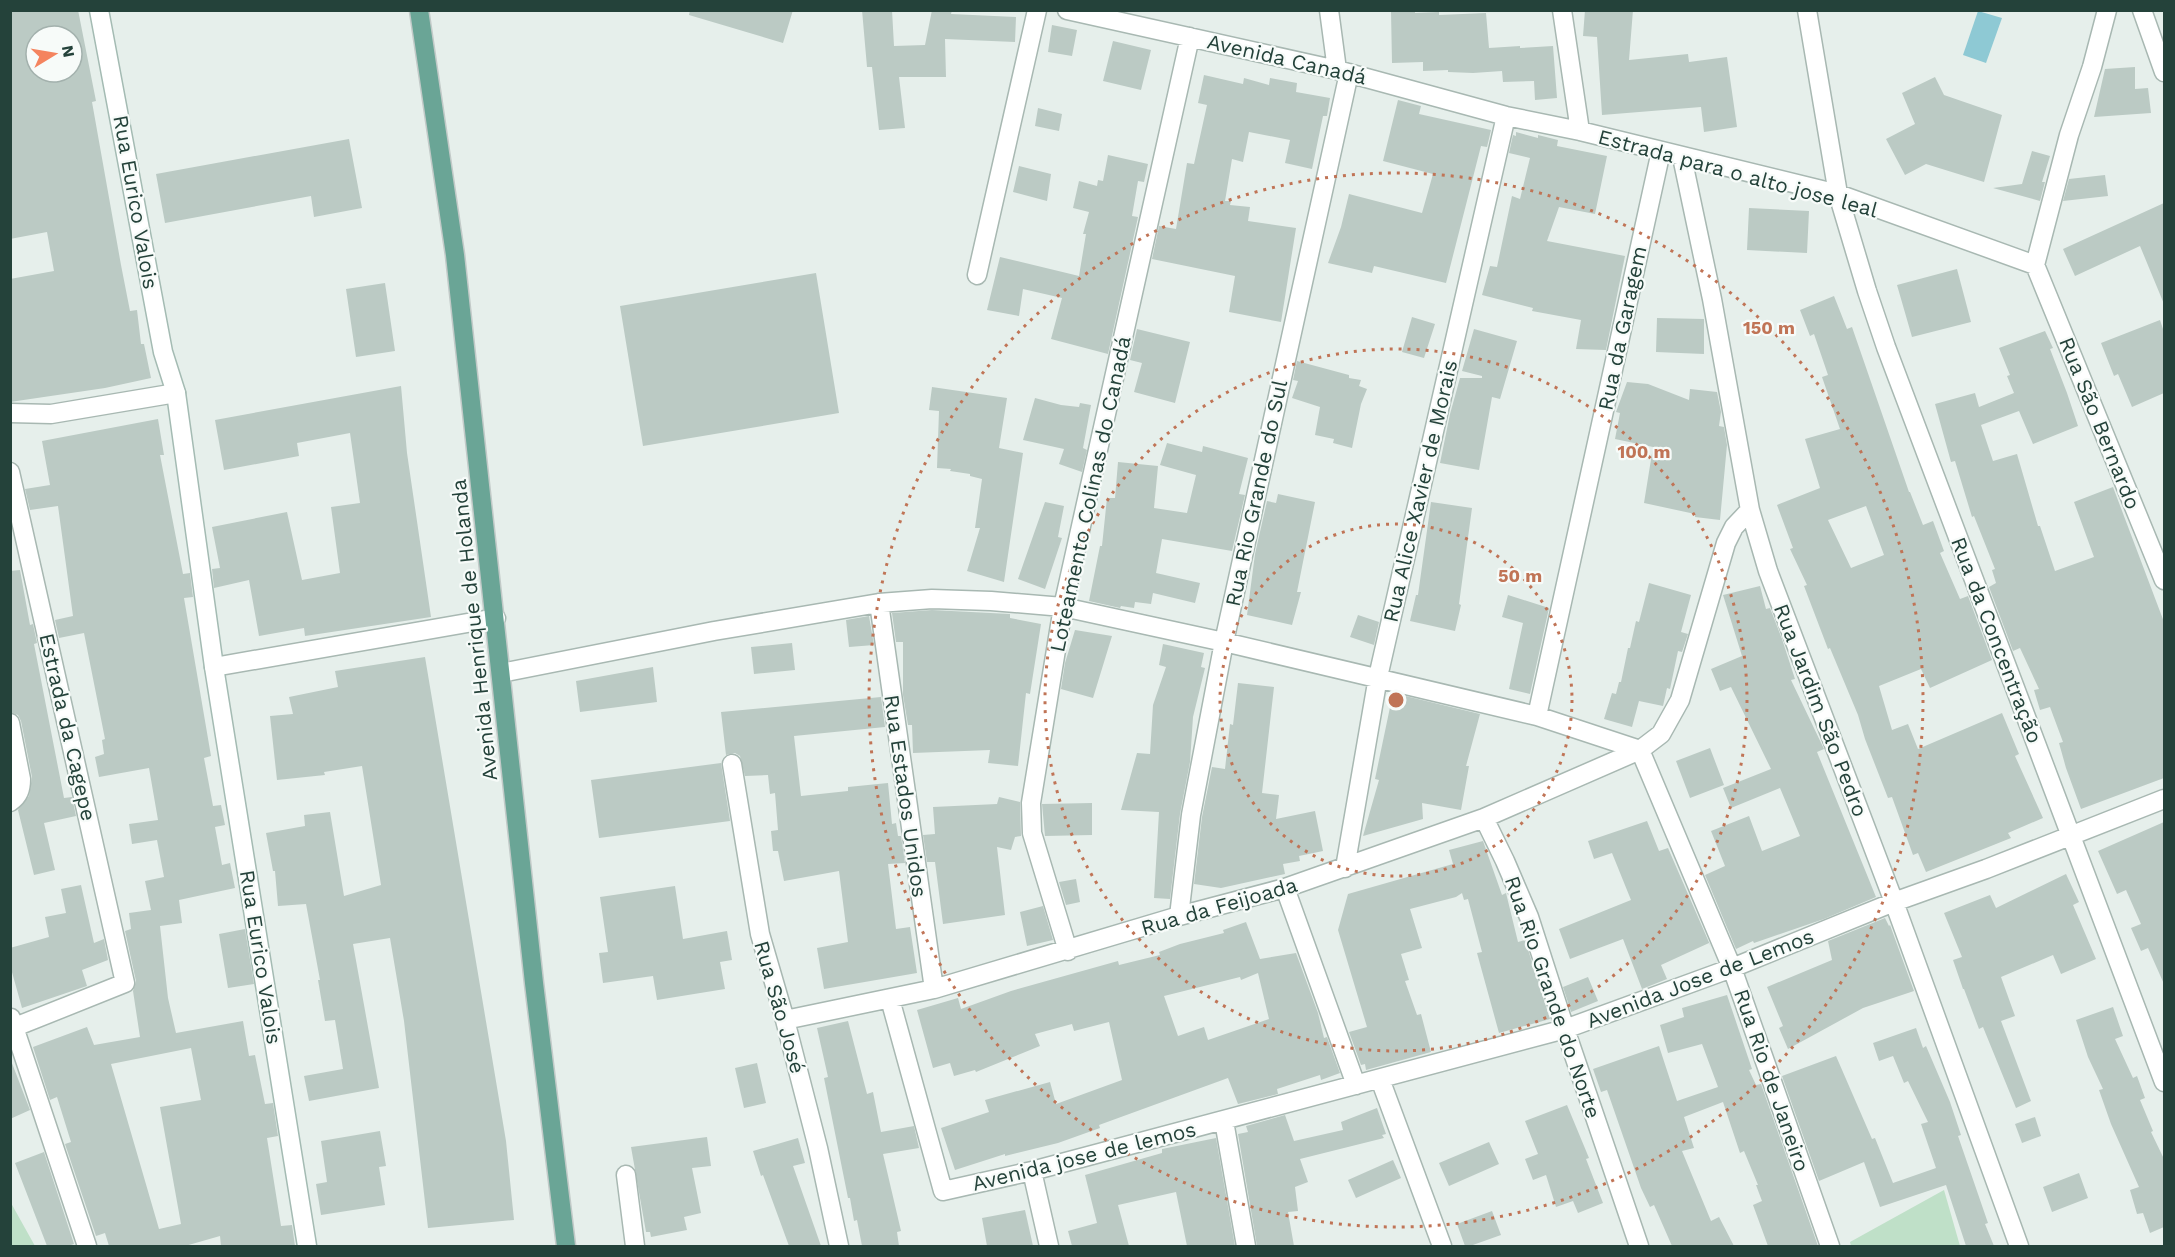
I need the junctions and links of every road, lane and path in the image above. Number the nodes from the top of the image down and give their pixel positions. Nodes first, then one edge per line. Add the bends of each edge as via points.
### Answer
1 (99, 10) edge
2 (419, 10) edge
3 (1037, 10) edge
4 (1067, 10) edge
5 (1329, 10) edge
6 (1562, 10) edge
7 (1808, 10) edge
8 (2107, 10) edge
9 (2142, 10) edge
10 (1190, 36) junction
11 (1343, 71) junction
12 (2164, 72) edge
13 (1506, 116) junction
14 (1580, 131) junction
15 (1660, 151) junction
16 (1682, 157) junction
17 (1838, 194) junction
18 (2035, 265) junction
19 (977, 275) dead end
20 (176, 393) junction
21 (10, 413) edge
22 (10, 472) edge
23 (1750, 510) junction
24 (2164, 580) edge
25 (879, 603) junction
26 (1064, 607) junction
27 (495, 618) junction
28 (1224, 642) junction
29 (214, 667) junction
30 (501, 673) junction
31 (1378, 677) junction
32 (1537, 716) junction
33 (10, 723) edge
34 (1640, 750) junction
35 (732, 764) dead end
36 (2164, 799) edge
37 (10, 802) edge
38 (1484, 818) junction
39 (2071, 836) junction
40 (1346, 868) junction
41 (1285, 888) junction
42 (1894, 902) junction
43 (1179, 916) junction
44 (1068, 951) junction
45 (1732, 968) junction
46 (934, 989) junction
47 (890, 999) junction
48 (785, 1020) junction
49 (12, 1024) edge
50 (1565, 1029) junction
51 (1380, 1079) junction
52 (2164, 1082) edge
53 (1356, 1084) junction
54 (1224, 1121) junction
55 (1032, 1171) junction
56 (626, 1175) dead end
57 (87, 1246) edge
58 (307, 1246) edge
59 (566, 1246) edge
60 (635, 1246) edge
61 (839, 1246) edge
62 (1048, 1246) edge
63 (1246, 1246) edge
64 (1442, 1246) edge
65 (1639, 1246) edge
66 (1830, 1246) edge
67 (2019, 1246) edge

1 - 20 street, Rua Eurico Valois via 163,352
2 - 27 main road, Avenida Henrique de Holanda via 455,255
3 - 19 street
4 - 10 street, Avenida Canadá
5 - 11 street, Rua Rio Grande do Sul
6 - 14 street
7 - 17 street, Rua da Concentração
8 - 18 street
9 - 12 street
10 - 11 street, Avenida Canadá
10 - 26 street, Loteamento Colinas do Canadá
11 - 13 street, Avenida Canadá
11 - 28 street, Rua Rio Grande do Sul
13 - 14 street, Estrada para o alto jose leal
13 - 31 street, Rua Alice Xavier de Morais
14 - 15 street, Estrada para o alto jose leal
15 - 16 street, Estrada para o alto jose leal
15 - 32 street, Rua da Garagem
16 - 17 street, Estrada para o alto jose leal
16 - 23 street, Rua Jardim São Pedro
17 - 18 street, Estrada para o alto jose leal
17 - 39 street, Rua da Concentração via 1886,347
18 - 24 street, Rua São Bernardo
20 - 21 street via 51,414
20 - 29 street, Rua Eurico Valois
22 - 49 street, Estrada da Cagepe via 125,982
23 - 34 street, Rua da Feijoada via 1726,543 1680,700 1661,734
23 - 42 street, Rua Jardim São Pedro via 1768,571
25 - 26 street via 932,599
25 - 30 street
25 - 46 street, Rua Estados Unidos
26 - 28 street
26 - 44 street, Loteamento Colinas do Canadá via 1031,803 1032,833
27 - 29 street
27 - 30 main road, Avenida Henrique de Holanda
28 - 31 street
28 - 43 street, Rua Rio Grande do Sul via 1191,815
29 - 58 street, Rua Eurico Valois
30 - 59 main road, Avenida Henrique de Holanda
31 - 32 street
31 - 40 street, Rua Alice Xavier de Morais
32 - 34 street
33 - 37 street via 21,779 17,798
34 - 38 street, Rua da Feijoada
34 - 45 street, Rua Rio de Janeiro
35 - 48 street, Rua São José via 760,934
36 - 39 street, Avenida Jose de Lemos
38 - 40 street, Rua da Feijoada
38 - 50 street, Rua Rio Grande do Norte via 1529,917
39 - 42 street, Avenida Jose de Lemos
39 - 52 street, Rua da Concentração
40 - 41 street, Rua da Feijoada
41 - 43 street, Rua da Feijoada
41 - 53 street
42 - 45 street, Avenida Jose de Lemos
42 - 67 street, Rua Jardim São Pedro
43 - 44 street, Rua da Feijoada
44 - 46 street, Rua da Feijoada
45 - 50 street, Avenida Jose de Lemos
45 - 66 street, Rua Rio de Janeiro
46 - 47 street, Rua da Feijoada
47 - 48 street, Rua da Feijoada
47 - 55 street, Avenida jose de lemos via 943,1191
48 - 61 street, Rua São José
49 - 57 street
50 - 51 street, Avenida Jose de Lemos
50 - 65 street, Rua Rio Grande do Norte
51 - 53 street, Avenida Jose de Lemos
51 - 64 street
53 - 54 street, Avenida Jose de Lemos
54 - 55 street, Avenida jose de lemos
54 - 63 street
55 - 62 street
56 - 60 street

